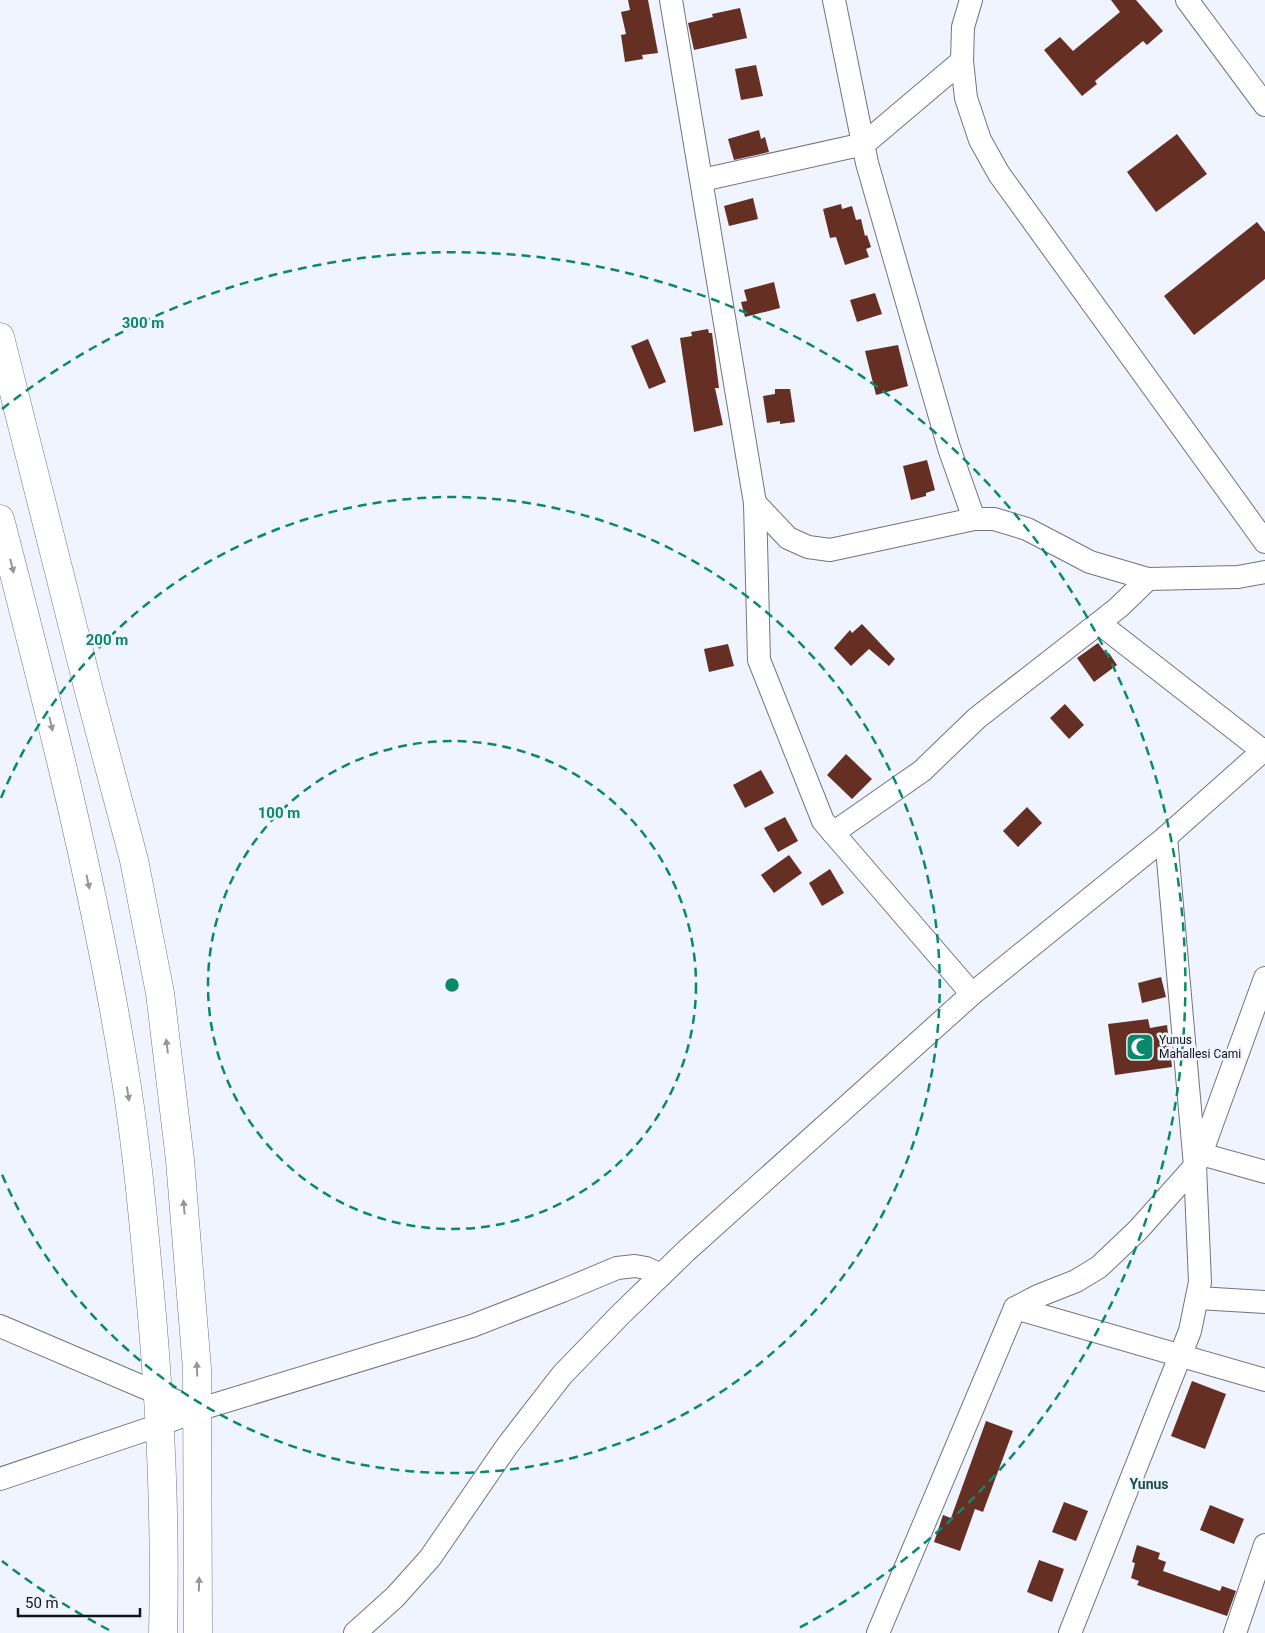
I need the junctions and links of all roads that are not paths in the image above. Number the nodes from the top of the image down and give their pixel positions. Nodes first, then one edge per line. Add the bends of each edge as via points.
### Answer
1 (671, 0) edge
2 (834, 0) edge
3 (971, 0) edge
4 (1187, 0) edge
5 (962, 61) junction
6 (1265, 105) edge
7 (864, 144) junction
8 (702, 180) junction
9 (0, 338) edge
10 (755, 503) junction
11 (0, 519) edge
12 (974, 519) junction
13 (1265, 542) edge
14 (1265, 572) edge
15 (1148, 579) junction
16 (1099, 623) junction
17 (1264, 750) edge
18 (833, 833) junction
19 (1166, 837) junction
20 (1265, 978) edge
21 (972, 994) junction
22 (1198, 1160) junction
23 (1265, 1172) edge
24 (661, 1275) junction
25 (1198, 1298) junction
26 (1265, 1302) edge
27 (1015, 1308) junction
28 (0, 1326) edge
29 (1180, 1357) junction
30 (1265, 1380) edge
31 (158, 1394) junction
32 (197, 1410) junction
33 (160, 1425) junction
34 (0, 1479) edge
35 (1264, 1553) edge
36 (163, 1633) edge
37 (198, 1633) edge
38 (355, 1633) edge
39 (878, 1633) edge
40 (1070, 1633) edge
41 (1236, 1633) edge

1 - 8 street
2 - 7 street
3 - 5 street via 963,27
4 - 6 street
5 - 7 street
5 - 13 street via 966,98 980,140 999,174
7 - 8 street
7 - 12 street via 950,448
8 - 10 street
32 -> 9 highway via 197,1369 180,1160 160,992 134,860
10 - 12 street via 788,538 808,547 830,550
10 - 18 street via 759,660 823,821
11 -> 31 highway via 88,882 122,1055 138,1164
12 - 15 street via 994,519 1027,529 1090,562
14 - 15 street via 1238,577
15 - 16 street
16 - 17 street
16 - 18 street via 977,718 922,771
17 - 19 street
18 - 21 street
19 - 21 street
19 - 22 street
20 - 22 street
21 - 24 street
22 - 23 street
22 - 25 street
22 - 27 street via 1138,1230 1099,1267
24 - 32 street via 635,1266 617,1268 472,1326
24 - 38 street via 562,1375 507,1446 430,1558
25 - 26 street
25 - 29 street
27 - 29 street
27 - 39 street
28 - 31 street
29 - 30 street
29 - 40 street
31 - 32 street
31 - 33 highway
32 - 33 street
37 -> 32 highway
33 - 34 street
33 - 36 highway
35 - 41 street

